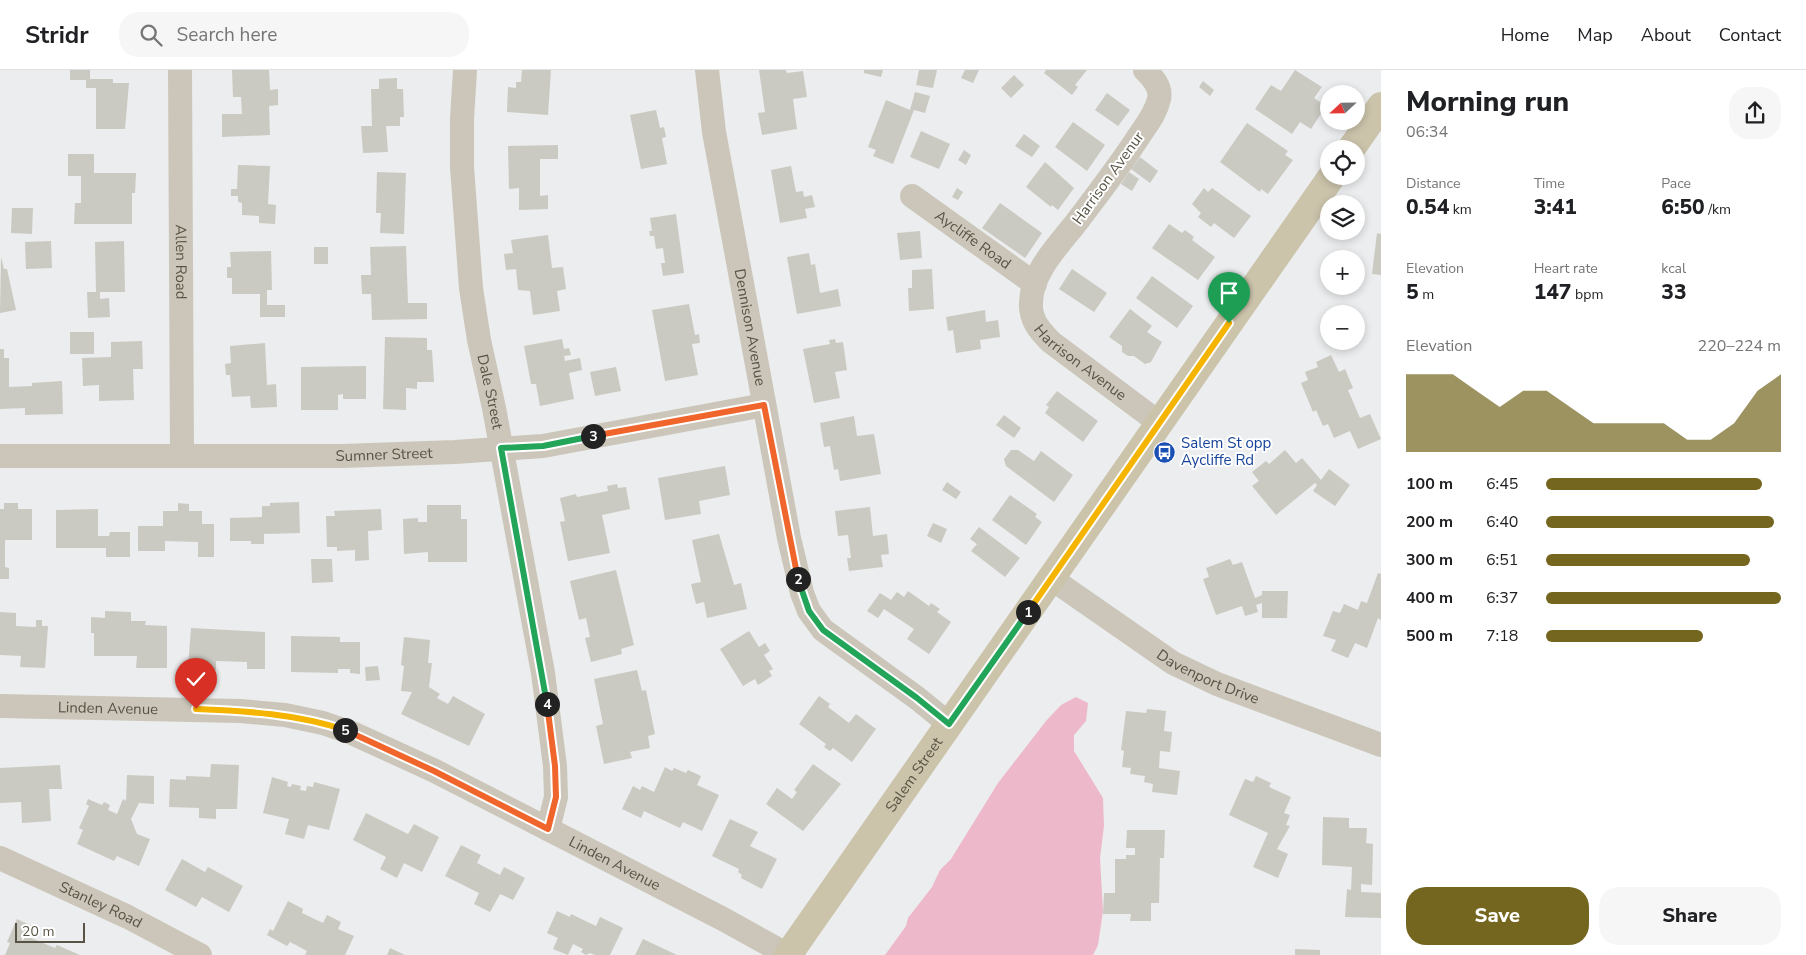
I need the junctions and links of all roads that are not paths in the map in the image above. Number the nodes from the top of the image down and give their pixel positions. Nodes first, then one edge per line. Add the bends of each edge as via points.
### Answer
1 (180, 70) edge
2 (465, 70) edge
3 (707, 70) edge
4 (1145, 70) edge
5 (1381, 106) edge
6 (1358, 140) edge
7 (1326, 185) edge
8 (912, 196) dead end
9 (1035, 284) junction
10 (764, 405) junction
11 (1158, 422) junction
12 (501, 448) junction
13 (0, 456) edge
14 (182, 456) junction
15 (1052, 579) junction
16 (0, 706) edge
17 (949, 724) junction
18 (1381, 746) edge
19 (548, 829) junction
20 (0, 858) edge
21 (200, 955) edge
22 (788, 955) edge

1 - 14 street, Allen Road
2 - 12 street, Dale Street via 462,167 471,288
3 - 10 street, Dennison Avenue via 714,132
4 - 9 street, Harrison Avenur via 1155,80 1160,97 1154,114 1047,260
5 - 6 main road
7 - 11 main road, Salem Street
8 - 9 street, Aycliffe Road
9 - 11 street, Harrison Avenue via 1030,302 1032,317 1039,330
10 - 12 street, Sumner Street via 543,446
10 - 17 street, Dennison Avenue via 794,563 809,611 823,630
11 - 15 main road, Salem Street
12 - 14 street, Sumner Street via 343,456
12 - 19 street, Dale Street via 543,673 555,766 556,797
13 - 14 street, Sumner Street
15 - 17 main road, Salem Street
15 - 18 street, Davenport Drive via 1173,663 1217,684
16 - 19 street, Linden Avenue via 240,710 323,723 352,732
17 - 22 main road, Salem Street
19 - 22 street, Linden Avenue
20 - 21 street, Stanley Road via 128,917

